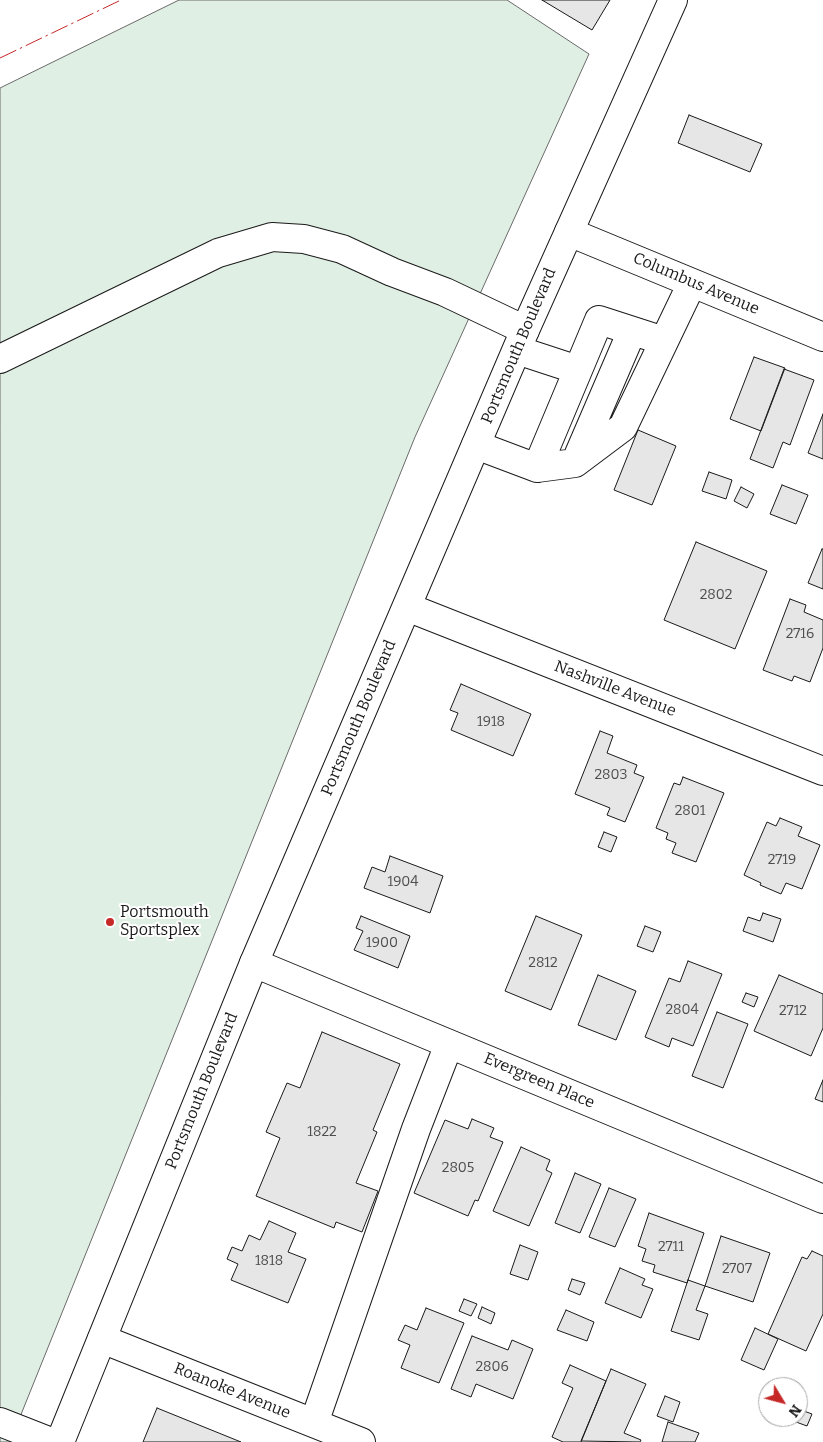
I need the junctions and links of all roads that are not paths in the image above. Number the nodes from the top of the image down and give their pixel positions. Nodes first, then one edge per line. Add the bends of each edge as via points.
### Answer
1 (673, 0) edge
2 (569, 232) junction
3 (692, 283) junction
4 (632, 331) junction
5 (823, 337) edge
6 (521, 340) junction
7 (664, 341) junction
8 (0, 359) edge
9 (578, 370) junction
10 (476, 445) junction
11 (575, 463) junction
12 (537, 468) junction
13 (407, 607) junction
14 (823, 771) edge
15 (254, 963) junction
16 (448, 1044) junction
17 (823, 1199) edge
18 (102, 1339) junction
19 (0, 1422) edge
20 (314, 1423) junction
21 (51, 1442) edge
22 (60, 1442) edge
23 (361, 1442) edge

1 - 2 street, Portsmouth Boulevard
2 - 3 street, Columbus Avenue
2 - 6 street, Portsmouth Boulevard
3 - 5 street, Columbus Avenue
3 - 7 street
4 - 7 street
4 - 9 street via 599,320
4 - 11 street
6 - 8 street via 445,292 342,249 304,238 272,237 218,253
6 - 9 street
6 - 10 street, Portsmouth Boulevard
7 - 11 street via 623,427
9 - 12 street
10 - 12 street
10 - 13 street, Portsmouth Boulevard
11 - 12 street
13 - 14 street, Nashville Avenue
13 - 15 street, Portsmouth Boulevard
15 - 16 street, Evergreen Place
15 - 18 street, Portsmouth Boulevard
16 - 17 street, Evergreen Place
16 - 20 street
18 - 20 street, Roanoke Avenue
18 - 22 street, Portsmouth Boulevard
19 - 21 street
20 - 23 street, Roanoke Avenue

